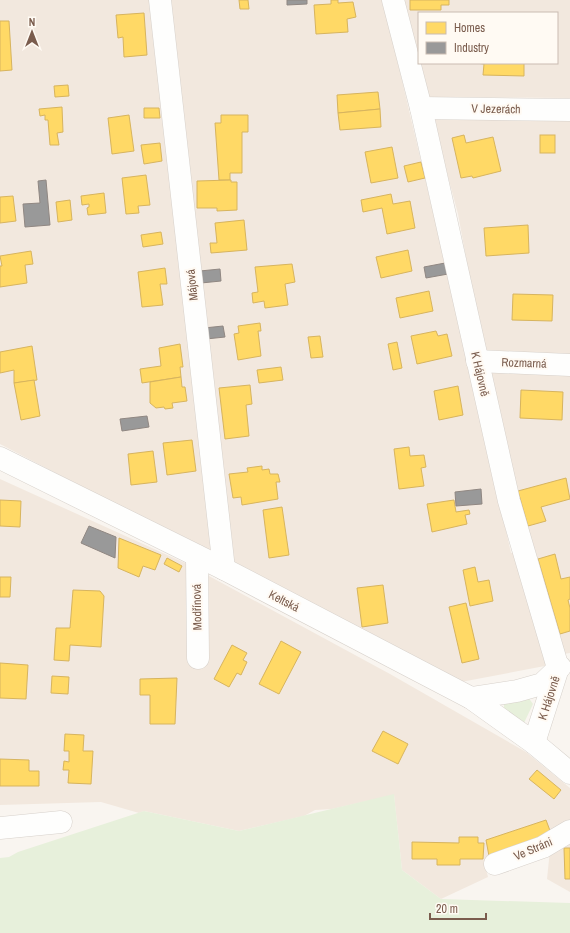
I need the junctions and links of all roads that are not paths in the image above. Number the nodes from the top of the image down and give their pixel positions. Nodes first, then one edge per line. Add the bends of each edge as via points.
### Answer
1 (160, 0) edge
2 (394, 0) edge
3 (421, 108) junction
4 (570, 110) edge
5 (477, 361) junction
6 (570, 364) edge
7 (0, 458) edge
8 (197, 556) junction
9 (224, 570) junction
10 (198, 658) dead end
11 (564, 666) edge
12 (471, 698) junction
13 (534, 743) junction
14 (570, 773) edge
15 (61, 822) dead end
16 (0, 828) edge
17 (570, 831) edge
18 (495, 864) dead end

1 - 9 street, Májová
2 - 3 street, K Hájovně
3 - 4 street, V Jezerách
3 - 5 street, K Hájovně
5 - 6 street, Rozmarná
5 - 11 street, K Hájovně via 509,501
7 - 8 street, Keltská
8 - 9 street, Keltská
8 - 10 street, Modřínová
9 - 12 street, Keltská
11 - 12 street via 542,684 517,691
11 - 13 street, K Hájovně
12 - 13 street, Keltská
13 - 14 street, Keltská
15 - 16 street
17 - 18 street, Ve Stráni via 543,847

